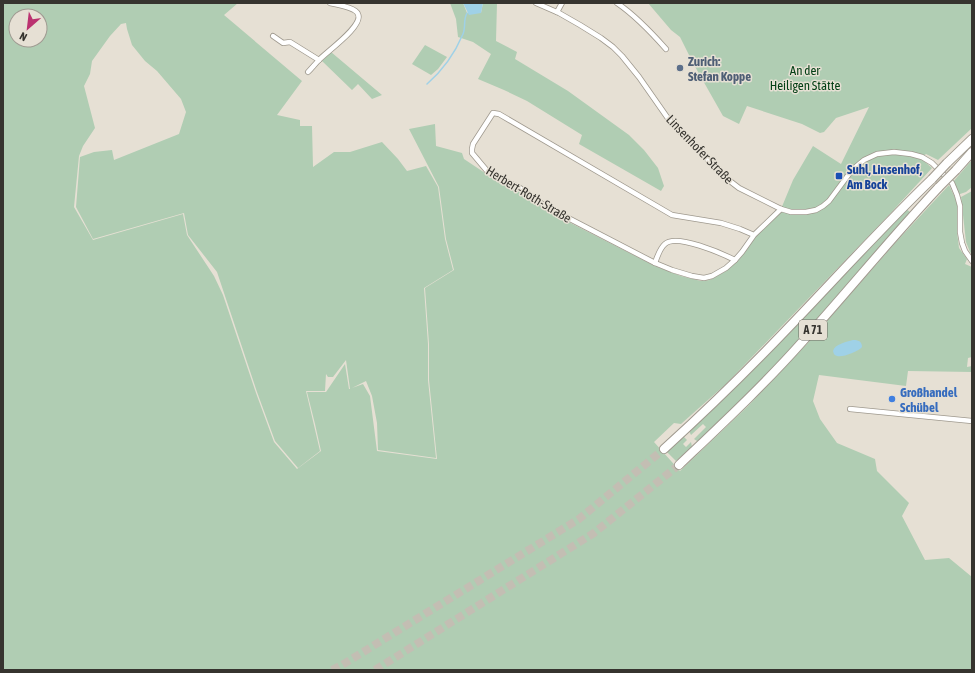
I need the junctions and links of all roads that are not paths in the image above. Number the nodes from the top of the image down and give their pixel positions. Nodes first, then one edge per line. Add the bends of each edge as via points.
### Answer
1 (330, 3) edge
2 (536, 3) edge
3 (562, 3) edge
4 (617, 3) edge
5 (557, 12) junction
6 (273, 36) dead end
7 (666, 49) dead end
8 (319, 60) junction
9 (308, 72) dead end
10 (972, 139) edge
11 (972, 152) edge
12 (781, 209) junction
13 (754, 235) junction
14 (735, 260) junction
15 (972, 261) edge
16 (654, 262) junction
17 (850, 409) dead end
18 (972, 421) edge
19 (664, 449) tunnel mouth
20 (679, 465) tunnel mouth

1 - 8 street via 346,6 358,13 359,20 348,34
2 - 5 street, Linsenhofer Straße
3 - 5 street
4 - 7 street via 652,33
5 - 12 street, Linsenhofer Straße via 613,47 639,77 681,134 726,178 739,188
6 - 8 street via 284,43 290,42
8 - 9 street
10 - 19 highway, A 71, bridge via 865,246 757,360
11 - 20 highway, A 71, bridge via 803,341
12 - 13 street, Herbert-Roth-Straße
12 - 15 street, Linsenhofer Straße via 791,212 816,210 829,201 848,174 864,160 877,154 911,154 932,163 952,183 960,206 962,243
13 - 14 street, Herbert-Roth-Straße
13 - 16 street, Herbert-Roth-Straße via 721,223 672,215 499,114 493,113 472,149 472,153 488,172 520,188 546,206
14 - 16 street, Herbert-Roth-Straße via 726,268 704,278 672,270
14 - 16 street via 705,247 677,240 666,242
17 - 18 street

